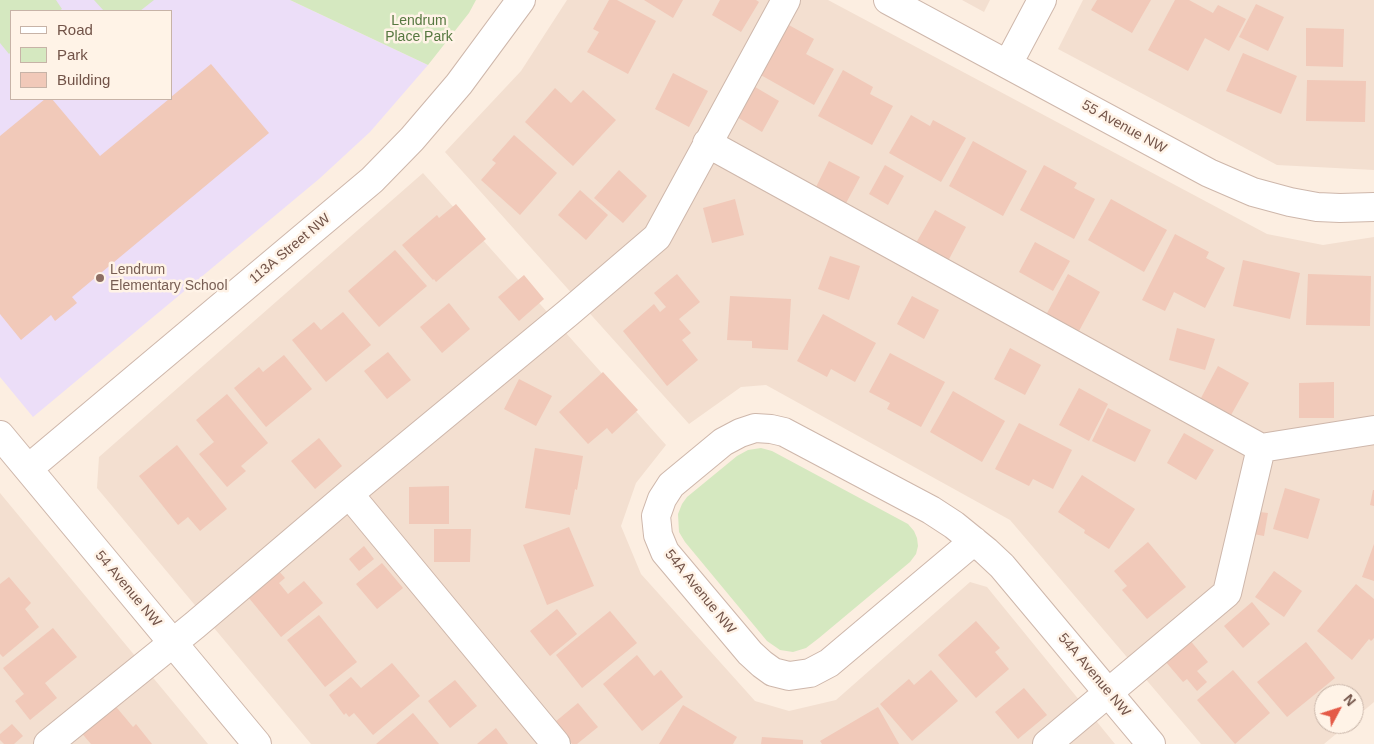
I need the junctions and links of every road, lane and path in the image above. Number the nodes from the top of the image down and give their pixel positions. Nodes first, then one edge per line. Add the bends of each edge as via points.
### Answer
1 (521, 0) edge
2 (786, 0) edge
3 (888, 0) edge
4 (1042, 0) edge
5 (1008, 64) junction
6 (707, 143) junction
7 (1374, 207) edge
8 (1374, 430) edge
9 (0, 435) edge
10 (1261, 448) junction
11 (29, 468) junction
12 (350, 494) junction
13 (974, 541) junction
14 (173, 643) junction
15 (1108, 692) junction
16 (48, 744) edge
17 (257, 744) edge
18 (556, 744) edge
19 (1047, 744) edge
20 (1151, 744) edge

1 - 11 street, 113A Street NW via 459,84 372,180
2 - 6 street
3 - 5 street, 55 Avenue NW
4 - 5 street
5 - 7 street, 55 Avenue NW via 1209,173 1253,192 1317,207
6 - 10 street
6 - 12 street via 657,237
8 - 10 street
9 - 11 street, 54 Avenue NW
10 - 15 street via 1227,593
11 - 14 street, 54 Avenue NW
12 - 14 street
12 - 18 street
13 - 13 street, 54A Avenue NW via 931,510 784,432 771,429 754,428 723,442 671,484 656,516 658,535 665,552 750,654 773,672 789,676 810,673 829,663
13 - 15 street, 54A Avenue NW via 1002,566
14 - 16 street
14 - 17 street, 54 Avenue NW
15 - 19 street
15 - 20 street, 54A Avenue NW

